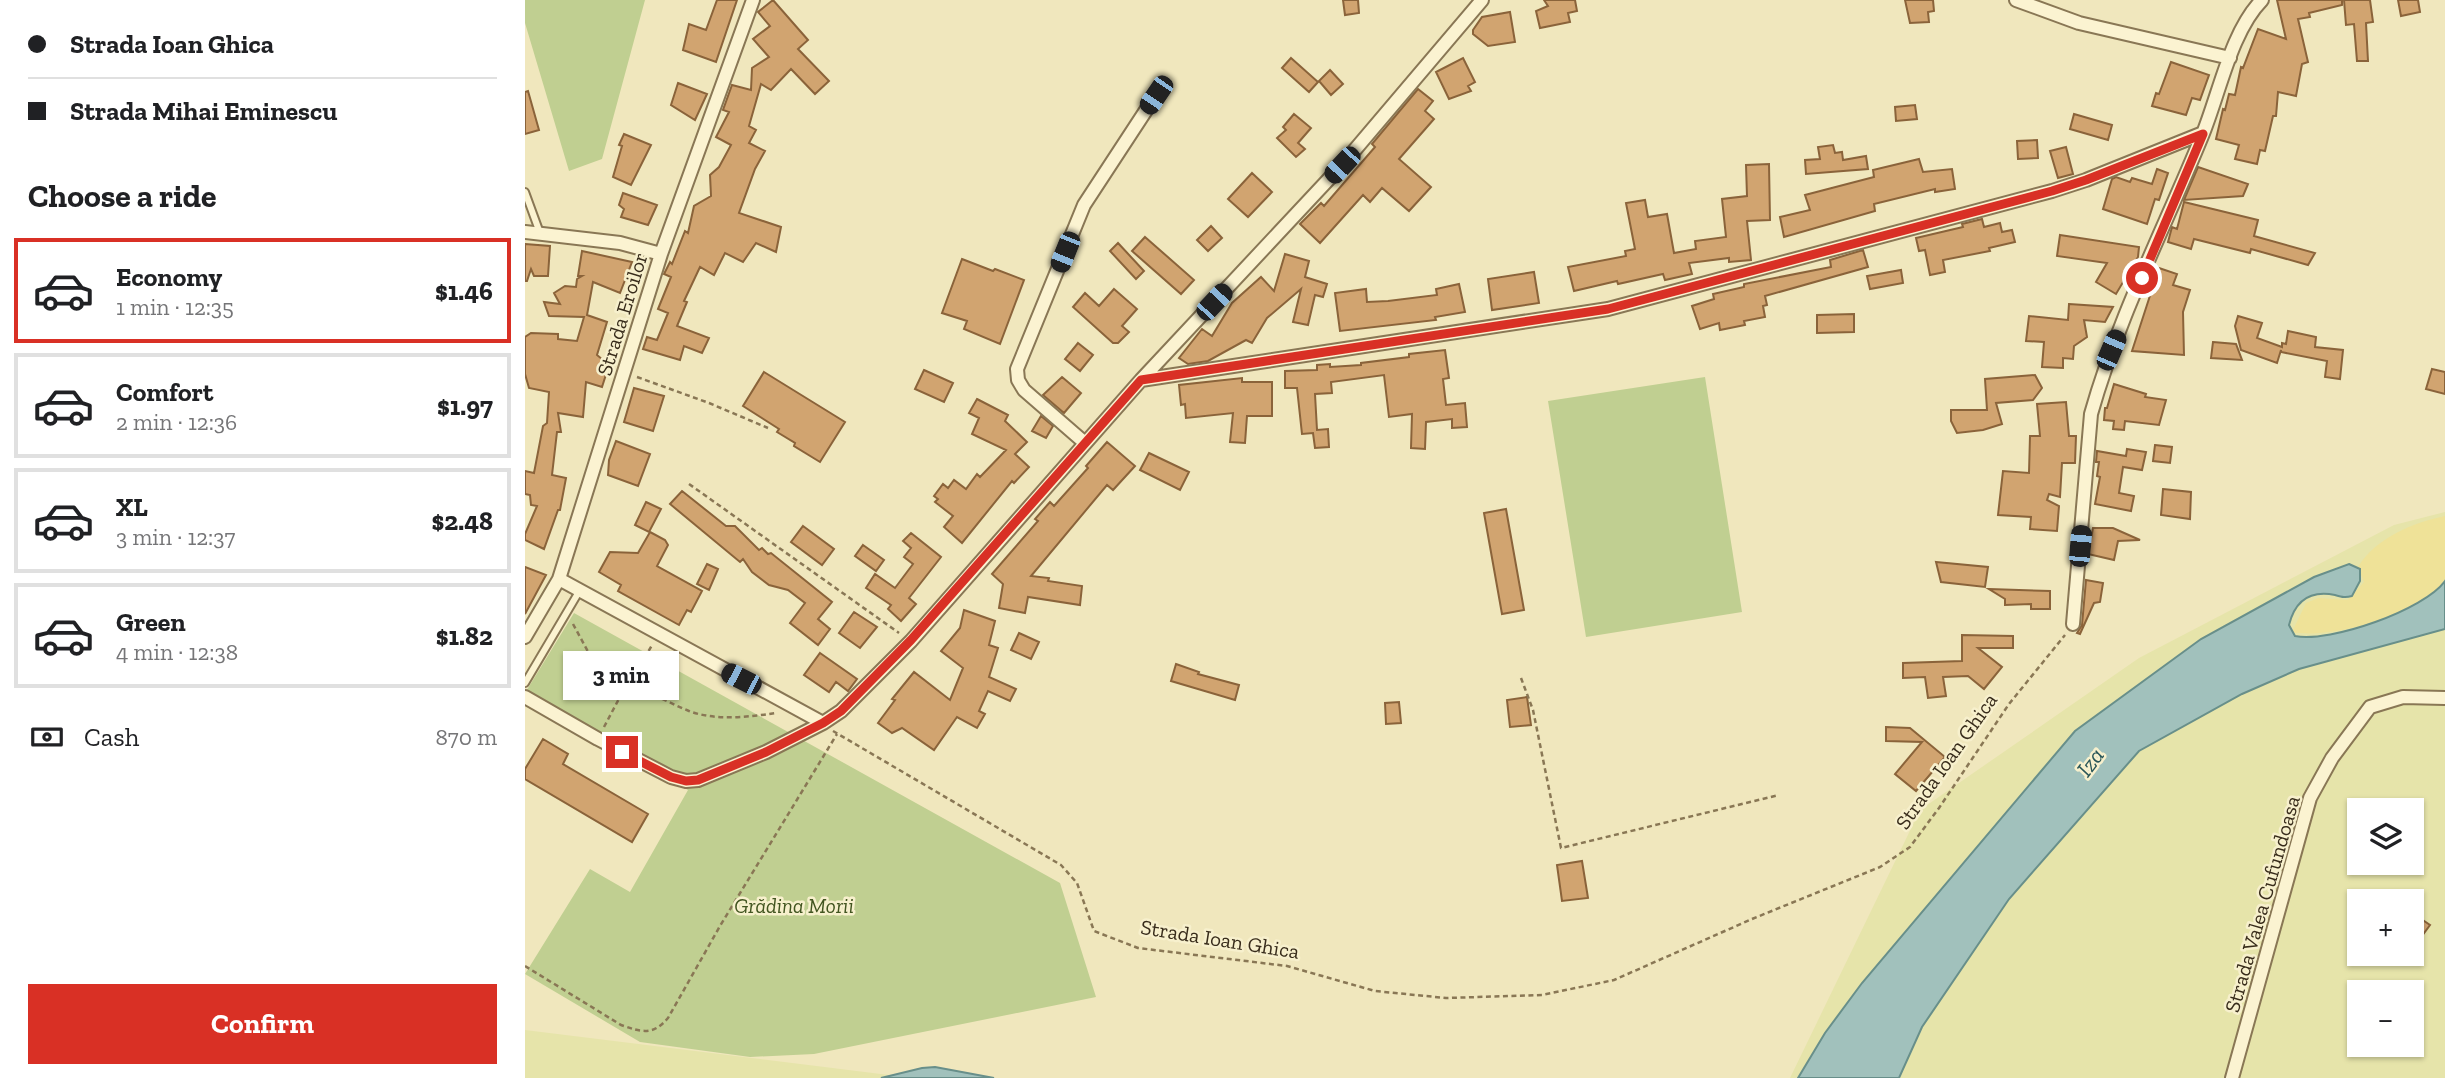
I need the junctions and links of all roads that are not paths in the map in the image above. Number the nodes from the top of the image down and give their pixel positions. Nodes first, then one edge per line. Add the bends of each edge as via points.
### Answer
1 (753, 0) edge
2 (1482, 0) edge
3 (2016, 0) edge
4 (2262, 0) edge
5 (2230, 58) junction
6 (1156, 95) dead end
7 (2203, 134) junction
8 (525, 192) edge
9 (525, 232) edge
10 (540, 233) junction
11 (661, 254) junction
12 (1141, 380) junction
13 (1085, 443) junction
14 (559, 579) junction
15 (580, 590) junction
16 (2073, 624) road end
17 (525, 636) edge
18 (525, 684) edge
19 (2445, 698) edge
20 (526, 700) edge
21 (823, 723) junction
22 (2232, 1078) edge

1 - 11 street, Strada Eroilor
2 - 12 street via 1342,165
3 - 5 street via 2079,23
4 - 5 street via 2251,11
5 - 7 street
6 - 13 street via 1084,205 1017,369 1024,390
7 - 12 street via 2052,191 1608,309
7 - 16 street via 2111,350 2091,415
8 - 10 lane
9 - 10 street
10 - 11 street via 620,243
11 - 14 street, Strada Eroilor
12 - 13 street
13 - 21 street via 911,640 841,711
14 - 15 street
14 - 17 street, Strada Eroilor
15 - 18 lane
15 - 21 street
19 - 22 street, Strada Valea Cufundoasa via 2403,697 2370,707 2332,758 2310,798
20 - 21 street via 686,781 766,752

